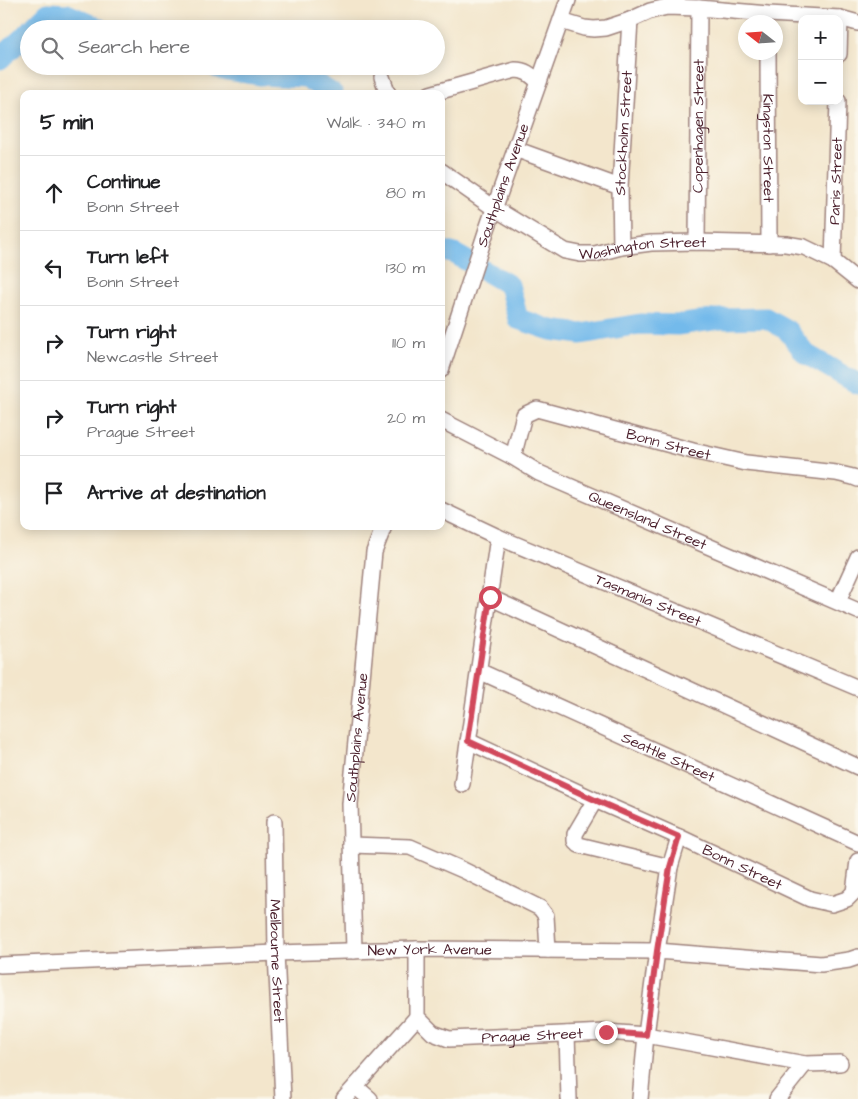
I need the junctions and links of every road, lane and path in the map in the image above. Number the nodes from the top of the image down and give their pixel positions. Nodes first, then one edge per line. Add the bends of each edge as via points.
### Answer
1 (568, 0) edge
2 (699, 8) junction
3 (747, 15) edge
4 (783, 18) edge
5 (798, 18) edge
6 (843, 19) edge
7 (630, 20) junction
8 (561, 21) junction
9 (858, 23) edge
10 (768, 60) edge
11 (382, 77) dead end
12 (539, 82) junction
13 (387, 90) edge
14 (444, 90) edge
15 (838, 105) edge
16 (515, 149) junction
17 (445, 174) edge
18 (620, 187) junction
19 (494, 208) junction
20 (697, 242) junction
21 (769, 244) junction
22 (621, 247) junction
23 (833, 261) junction
24 (858, 280) edge
25 (448, 328) edge
26 (445, 346) edge
27 (445, 422) edge
28 (513, 457) junction
29 (858, 479) edge
30 (445, 512) edge
31 (382, 530) edge
32 (498, 537) junction
33 (858, 557) edge
34 (490, 597) junction
35 (838, 601) junction
36 (858, 611) edge
37 (479, 671) junction
38 (858, 688) edge
39 (468, 741) junction
40 (858, 768) edge
41 (462, 784) dead end
42 (595, 800) junction
43 (274, 822) dead end
44 (679, 837) junction
45 (858, 842) edge
46 (351, 845) junction
47 (858, 861) edge
48 (670, 867) junction
49 (417, 949) junction
50 (548, 950) junction
51 (354, 951) junction
52 (657, 951) junction
53 (276, 953) junction
54 (858, 957) edge
55 (0, 966) edge
56 (417, 1017) junction
57 (567, 1034) junction
58 (646, 1035) junction
59 (840, 1063) dead end
60 (805, 1064) junction
61 (356, 1087) junction
62 (283, 1099) edge
63 (344, 1099) edge
64 (370, 1099) edge
65 (569, 1099) edge
66 (640, 1099) edge
67 (777, 1099) edge

1 - 8 street, Southplains Avenue
2 - 3 street
2 - 7 street via 667,7
2 - 20 street, Copenhagen Street
4 - 5 street
6 - 9 street
7 - 8 street via 594,29
7 - 18 street, Stockholm Street
8 - 12 street, Southplains Avenue
10 - 21 street, Kingston Street
11 - 13 street
12 - 14 street via 530,74 515,70
12 - 16 street, Southplains Avenue
15 - 23 street, Paris Street
16 - 18 street
16 - 19 street, Southplains Avenue
17 - 19 street, Washington Street
18 - 22 street, Stockholm Street
19 - 22 street, Washington Street via 565,251 595,254
19 - 25 street, Southplains Avenue via 469,286
20 - 21 street, Washington Street
20 - 22 street, Washington Street
21 - 23 street, Washington Street via 804,247
23 - 24 street, Washington Street
25 - 26 street, Southplains Avenue
27 - 28 street, Queensland Street
28 - 29 street, Bonn Street via 524,415 537,408 746,464
28 - 35 street, Queensland Street via 539,473
30 - 32 street, Tasmania Street
31 - 46 street, Southplains Avenue via 374,552 350,804
32 - 34 street
32 - 38 street, Tasmania Street
33 - 35 street
34 - 37 street
34 - 40 street
35 - 36 street, Queensland Street
37 - 39 street
37 - 45 street, Seattle Street
39 - 41 street
39 - 42 street, Bonn Street
42 - 44 street, Bonn Street
42 - 48 street via 575,834 575,841
43 - 53 street, Melbourne Street
44 - 47 street, Bonn Street via 810,900 832,904 847,899 854,892
44 - 48 street
46 - 50 street via 410,848 540,908 546,916
46 - 51 street, Southplains Avenue
48 - 52 street
49 - 50 street, New York Avenue
49 - 51 street, New York Avenue
49 - 56 street
50 - 52 street, New York Avenue
51 - 53 street, New York Avenue
52 - 54 street, New York Avenue via 821,964
52 - 58 street
53 - 55 street, New York Avenue
53 - 62 street, Melbourne Street
56 - 57 street, Prague Street via 432,1033 449,1038
56 - 61 street
57 - 58 street, Prague Street
57 - 65 street
58 - 60 street, Prague Street
58 - 66 street
59 - 60 street, Prague Street
60 - 67 street
61 - 63 street
61 - 64 street

